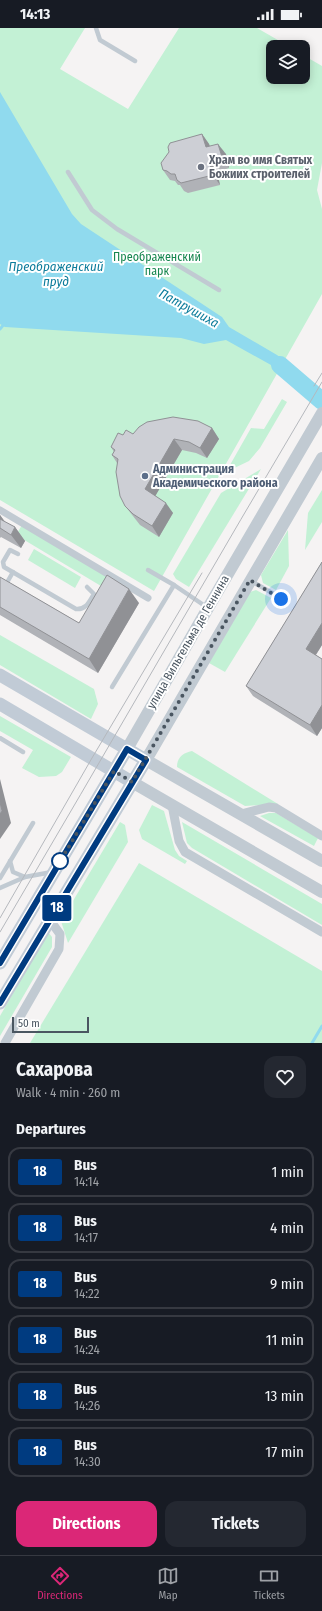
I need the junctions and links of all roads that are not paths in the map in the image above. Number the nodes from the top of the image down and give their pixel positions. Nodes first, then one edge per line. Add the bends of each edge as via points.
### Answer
1 (96, 28) edge
2 (135, 61) dead end
3 (68, 172) dead end
4 (219, 290) dead end
5 (322, 413) edge
6 (322, 458) edge
7 (0, 510) edge
8 (18, 554) dead end
9 (148, 570) dead end
10 (13, 572) junction
11 (250, 580) junction
12 (174, 585) junction
13 (87, 587) dead end
14 (4, 588) edge
15 (148, 598) dead end
16 (286, 601) dead end
17 (208, 608) junction
18 (0, 675) edge
19 (112, 687) dead end
20 (0, 704) edge
21 (0, 738) edge
22 (127, 749) junction
23 (23, 752) dead end
24 (146, 760) junction
25 (114, 771) junction
26 (132, 782) junction
27 (172, 805) junction
28 (241, 814) junction
29 (33, 823) dead end
30 (322, 835) edge
31 (10, 861) junction
32 (322, 861) edge
33 (54, 872) junction
34 (25, 877) junction
35 (0, 878) edge
36 (0, 888) edge
37 (322, 892) edge
38 (49, 920) junction
39 (322, 932) edge
40 (0, 963) edge
41 (0, 1003) edge
42 (5, 1043) edge

1 - 2 lane via 100,40
3 - 4 lane via 92,210 117,229
5 - 17 street, улица Вильгельма де Геннина
6 - 11 street, улица Вильгельма де Геннина
7 - 15 street
8 - 10 lane via 10,550 3,562 4,567
9 - 12 lane
10 - 13 lane via 76,609 86,607 94,594
10 - 14 lane
11 - 16 lane
11 - 24 street, улица Вильгельма де Геннина
12 - 17 lane
12 - 19 lane
17 - 22 street, улица Вильгельма де Геннина
18 - 22 main road
20 - 25 main road
21 - 23 lane
22 - 24 main road
22 - 25 main road, улица Вильгельма де Геннина
24 - 26 main road, улица Вильгельма де Геннина
24 - 28 street
25 - 26 main road
25 - 33 main road, улица Вильгельма де Геннина
26 - 27 street
26 - 38 main road, улица Вильгельма де Геннина
27 - 37 street
27 - 39 street via 179,841 185,852
28 - 30 street via 269,807 276,808
28 - 32 street
29 - 31 lane
31 - 34 lane via 13,872
31 - 35 lane
33 - 34 lane
33 - 40 main road, улица Вильгельма де Геннина
34 - 36 lane
38 - 41 main road, улица Вильгельма де Геннина
38 - 42 street via 60,934 59,949

